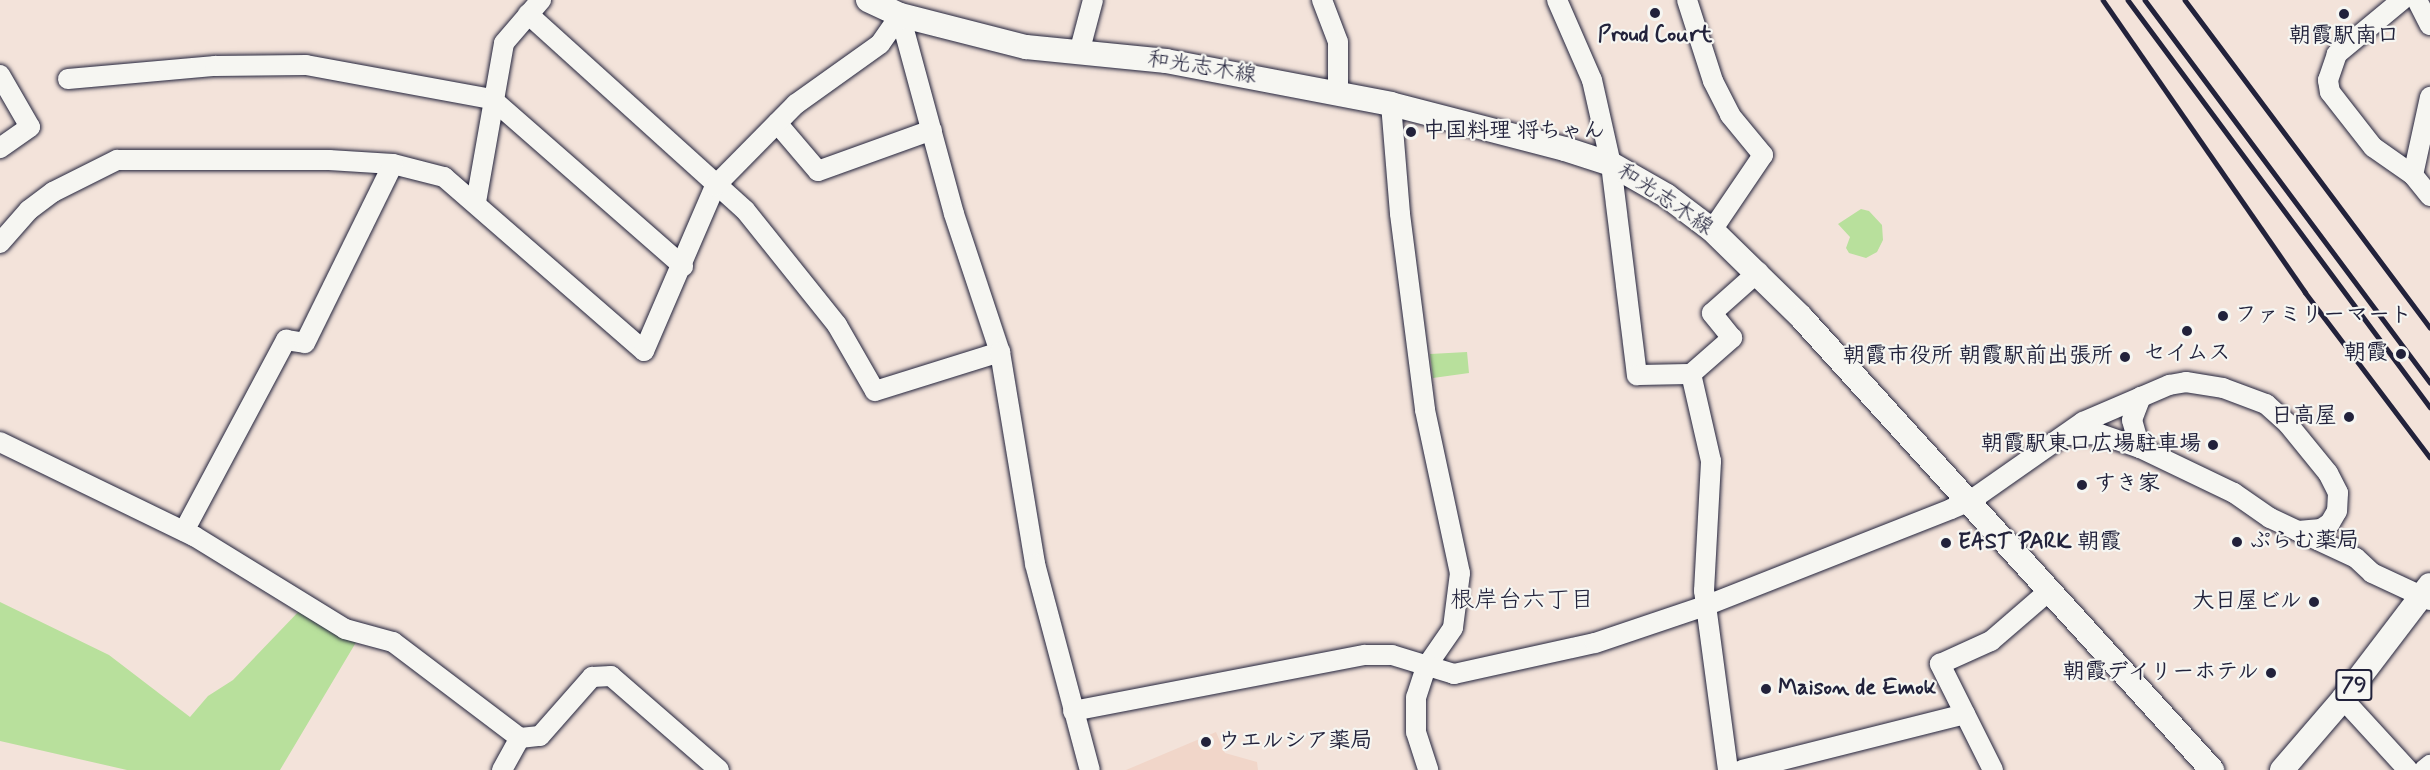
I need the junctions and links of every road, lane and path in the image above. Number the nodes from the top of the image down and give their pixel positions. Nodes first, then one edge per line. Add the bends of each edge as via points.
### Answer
1 (868, 0) edge
2 (1094, 0) edge
3 (1557, 0) edge
4 (1687, 0) edge
5 (2402, 0) edge
6 (2417, 0) edge
7 (1328, 2) edge
8 (534, 7) edge
9 (900, 15) junction
10 (2430, 25) edge
11 (1079, 53) junction
12 (0, 75) edge
13 (68, 79) dead end
14 (1338, 91) junction
15 (2430, 97) edge
16 (492, 99) junction
17 (1391, 104) junction
18 (777, 123) junction
19 (932, 130) junction
20 (2421, 132) junction
21 (0, 148) edge
22 (2384, 156) junction
23 (393, 164) junction
24 (1611, 164) junction
25 (2414, 175) junction
26 (715, 186) junction
27 (2430, 196) edge
28 (476, 202) junction
29 (1712, 230) junction
30 (0, 243) edge
31 (683, 266) junction
32 (1758, 272) junction
33 (999, 352) junction
34 (1691, 374) junction
35 (2141, 397) junction
36 (2068, 435) junction
37 (0, 442) edge
38 (2140, 448) junction
39 (1970, 501) junction
40 (184, 531) junction
41 (2298, 531) junction
42 (2049, 591) junction
43 (2427, 594) edge
44 (1705, 606) junction
45 (1426, 667) junction
46 (2343, 699) junction
47 (1073, 711) junction
48 (1965, 714) junction
49 (520, 738) junction
50 (2430, 765) edge
51 (502, 770) edge
52 (719, 770) edge
53 (1090, 770) edge
54 (1428, 770) edge
55 (1728, 770) edge
56 (1742, 770) edge
57 (1993, 770) edge
58 (2212, 770) edge
59 (2282, 770) edge
60 (2408, 770) edge
61 (2424, 770) edge

1 - 9 main road, 和光志木線
2 - 11 street
3 - 24 street via 1592,80
4 - 29 street via 1713,81 1730,116 1763,155
5 - 22 street via 2337,54 2328,80 2330,92
6 - 10 street
7 - 14 street via 1338,42
8 - 16 street via 504,43
8 - 26 street
9 - 11 main road, 和光志木線 via 1026,47
9 - 18 street via 880,44 796,104
9 - 19 street
11 - 14 main road, 和光志木線 via 1166,61
12 - 21 street via 30,127
13 - 16 street via 215,66 306,65
14 - 17 main road, 和光志木線
15 - 20 street via 2429,113
16 - 28 street
16 - 31 street
17 - 24 main road, 和光志木線
17 - 45 street via 1400,214 1425,410 1460,573 1453,628
18 - 19 street via 818,171
18 - 26 street
19 - 33 street via 954,214
20 - 22 street via 2405,148
20 - 25 street
22 - 25 street
23 - 28 street via 444,177
23 - 30 street via 329,160 117,160 53,192 29,210
23 - 40 street via 305,343 286,340
24 - 29 main road, 和光志木線 via 1667,196
24 - 34 street via 1637,375
25 - 27 street
26 - 31 street
26 - 33 street via 745,210 837,325 875,391
28 - 31 street via 644,351
29 - 32 main road, 和光志木線
32 - 34 street via 1712,313 1732,338
32 - 39 main road, 和光志木線
33 - 47 street via 1035,564
34 - 44 street via 1711,461
35 - 36 street via 2083,422
35 - 38 street via 2132,420
35 - 41 street via 2187,382 2223,388 2266,404 2303,440 2338,493 2339,502 2330,524
36 - 38 street via 2100,434
36 - 39 street
37 - 40 street
38 - 41 street
39 - 42 main road, 和光志木線
39 - 44 street
40 - 49 street via 345,629 393,642
41 - 43 street via 2356,558 2372,573
42 - 48 street via 1991,641 1940,664
42 - 58 main road, 和光志木線
43 - 46 main road, 79
44 - 45 street via 1595,643 1469,672 1454,675
44 - 55 street
45 - 47 street via 1382,653
45 - 54 street via 1419,680 1415,718
46 - 59 main road, 79
46 - 60 street
47 - 53 street
48 - 56 street
48 - 57 street
49 - 51 street
49 - 52 street via 540,736 592,677 611,676
50 - 61 street

